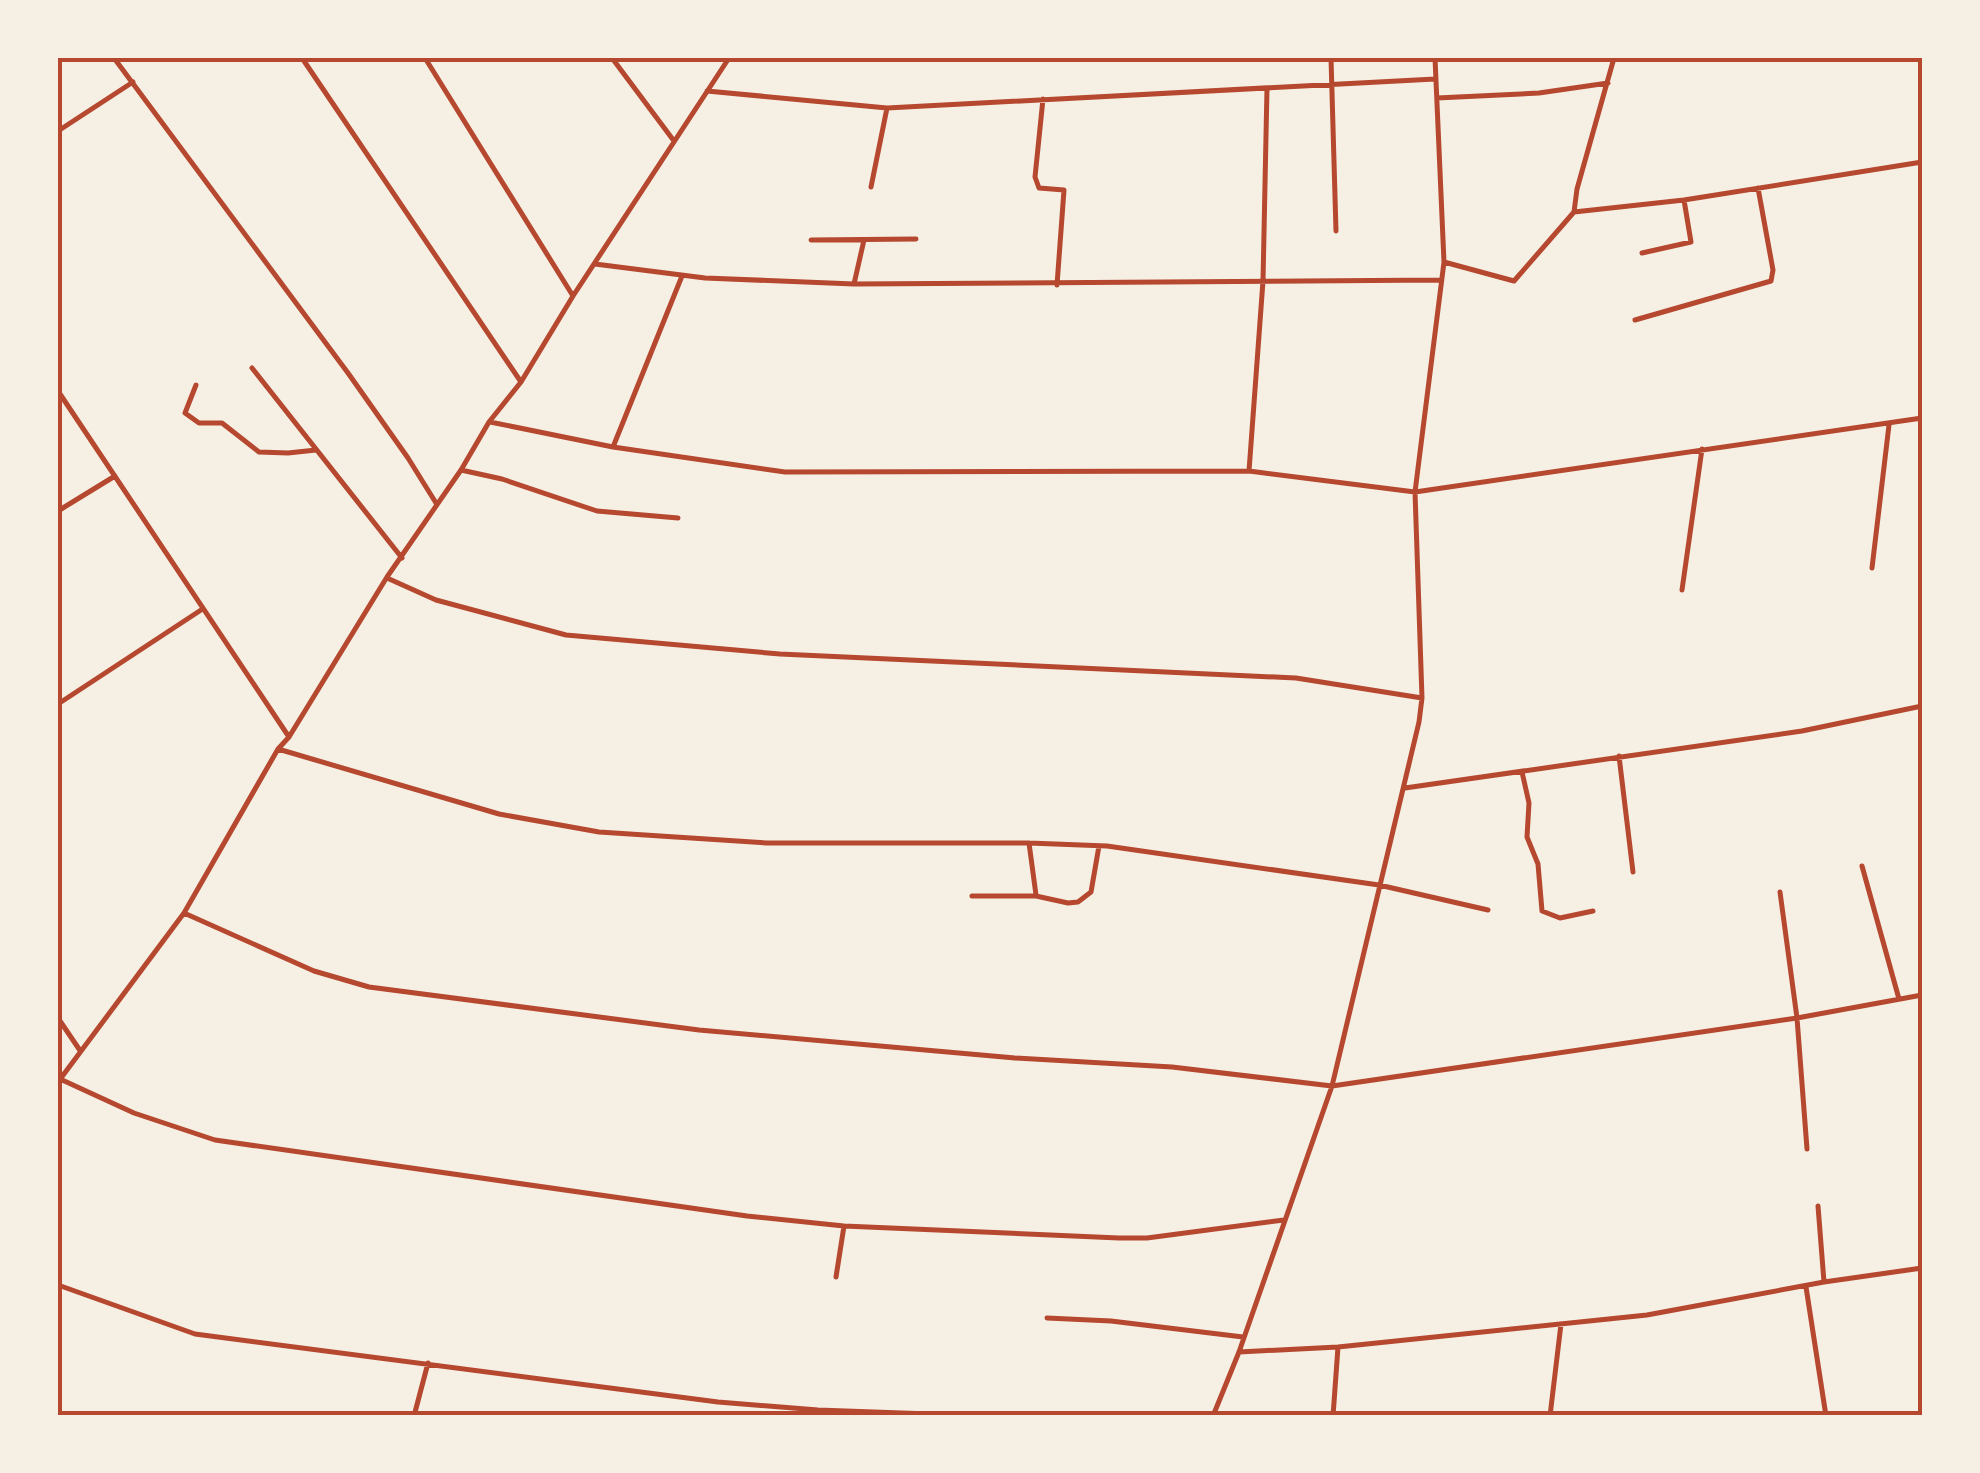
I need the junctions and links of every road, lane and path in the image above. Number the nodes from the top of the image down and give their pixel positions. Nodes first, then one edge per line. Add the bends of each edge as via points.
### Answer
1 (114, 58) edge
2 (302, 58) edge
3 (425, 58) edge
4 (612, 58) edge
5 (729, 58) edge
6 (1332, 58) edge
7 (1435, 58) edge
8 (1614, 58) edge
9 (1434, 79) junction
10 (133, 82) junction
11 (1608, 83) junction
12 (1330, 86) junction
13 (1267, 88) junction
14 (707, 91) junction
15 (1437, 98) junction
16 (1043, 99) junction
17 (886, 108) junction
18 (58, 131) edge
19 (674, 141) junction
20 (1922, 162) edge
21 (871, 187) dead end
22 (1758, 188) junction
23 (1684, 200) junction
24 (1574, 212) junction
25 (1336, 230) dead end
26 (916, 239) dead end
27 (811, 240) dead end
28 (864, 240) junction
29 (1642, 254) dead end
30 (1444, 262) junction
31 (594, 264) junction
32 (682, 276) junction
33 (1441, 280) junction
34 (1262, 282) junction
35 (854, 284) junction
36 (1058, 285) junction
37 (573, 296) junction
38 (1635, 320) dead end
39 (252, 368) dead end
40 (521, 382) junction
41 (196, 386) dead end
42 (58, 395) edge
43 (1922, 418) edge
44 (488, 422) junction
45 (1890, 425) junction
46 (613, 447) junction
47 (1702, 449) junction
48 (316, 450) junction
49 (462, 470) junction
50 (1249, 471) junction
51 (115, 476) junction
52 (1416, 492) junction
53 (436, 503) junction
54 (58, 511) edge
55 (678, 518) dead end
56 (402, 558) junction
57 (1872, 568) dead end
58 (386, 578) junction
59 (1682, 590) dead end
60 (202, 609) junction
61 (1422, 698) junction
62 (58, 704) edge
63 (1922, 706) edge
64 (289, 738) junction
65 (278, 749) junction
66 (1619, 756) junction
67 (1522, 772) junction
68 (1405, 788) junction
69 (1030, 843) junction
70 (1099, 846) junction
71 (1862, 866) dead end
72 (1633, 872) dead end
73 (1379, 885) junction
74 (1780, 892) dead end
75 (972, 896) dead end
76 (1036, 896) junction
77 (1488, 910) dead end
78 (1593, 911) dead end
79 (184, 913) junction
80 (1922, 994) edge
81 (1899, 998) junction
82 (58, 1018) edge
83 (1797, 1018) junction
84 (79, 1050) junction
85 (59, 1080) edge
86 (1332, 1086) junction
87 (1808, 1149) dead end
88 (1818, 1206) dead end
89 (1284, 1220) junction
90 (844, 1226) junction
91 (1922, 1268) edge
92 (836, 1276) dead end
93 (1824, 1282) junction
94 (58, 1285) edge
95 (1806, 1288) junction
96 (1047, 1318) dead end
97 (1561, 1324) junction
98 (1244, 1338) junction
99 (1338, 1346) junction
100 (1238, 1352) junction
101 (428, 1363) junction
102 (414, 1416) edge
103 (986, 1416) edge
104 (1212, 1416) edge
105 (1333, 1416) edge
106 (1550, 1416) edge
107 (1826, 1416) edge

1 - 10 street
2 - 40 street
3 - 37 street
4 - 19 street
5 - 14 street
6 - 12 street
7 - 9 street
8 - 11 street
9 - 12 street
9 - 15 street
10 - 18 street
10 - 53 street
11 - 15 street
11 - 24 street
12 - 13 street
12 - 25 street
13 - 16 street
13 - 34 street
14 - 17 street
14 - 19 street
15 - 30 street
16 - 17 street
16 - 36 street via 1035,177 1039,188 1064,190
17 - 21 street
19 - 31 street
20 - 22 street
22 - 23 street
22 - 38 street via 1771,281
23 - 24 street
23 - 29 street via 1690,242
24 - 30 street via 1514,281
26 - 28 street
27 - 28 street
28 - 35 street
30 - 33 street
31 - 32 street
31 - 37 street
32 - 35 street
32 - 46 street
33 - 34 street
33 - 52 street
34 - 36 street
34 - 50 street
35 - 36 street
37 - 40 street
39 - 48 street
40 - 44 street
41 - 48 street via 185,413 200,423 222,424 259,452
42 - 51 street
43 - 45 street
44 - 46 street
44 - 49 street
45 - 47 street
45 - 57 street
46 - 50 street via 786,472
47 - 52 street
47 - 59 street
48 - 56 street
49 - 53 street
49 - 55 street via 598,511
50 - 52 street
51 - 54 street
51 - 60 street
52 - 61 street
53 - 56 street
56 - 58 street
58 - 61 street via 436,600 566,635 780,654 1296,678
58 - 64 street
60 - 62 street
60 - 64 street
61 - 68 street
63 - 66 street via 1802,732
64 - 65 street
65 - 69 street via 499,814 599,832 768,843
65 - 79 street
66 - 67 street
66 - 72 street
67 - 68 street
67 - 78 street via 1542,912 1560,918
68 - 73 street
69 - 70 street
69 - 76 street
70 - 73 street
70 - 76 street via 1086,897 1068,903
71 - 81 street
73 - 77 street
73 - 86 street
74 - 83 street
75 - 76 street
79 - 84 street
79 - 86 street via 297,964 369,987 699,1030
80 - 81 street
81 - 83 street
82 - 84 street
83 - 86 street
83 - 87 street
84 - 85 street
85 - 90 street via 215,1140
86 - 89 street
88 - 93 street
89 - 90 street via 1147,1238
89 - 98 street
90 - 92 street
91 - 93 street
93 - 95 street
94 - 101 street via 196,1334
95 - 97 street
95 - 107 street
96 - 98 street
97 - 99 street
97 - 106 street
98 - 100 street
99 - 100 street
99 - 105 street
100 - 104 street
101 - 102 street
101 - 103 street via 718,1402

